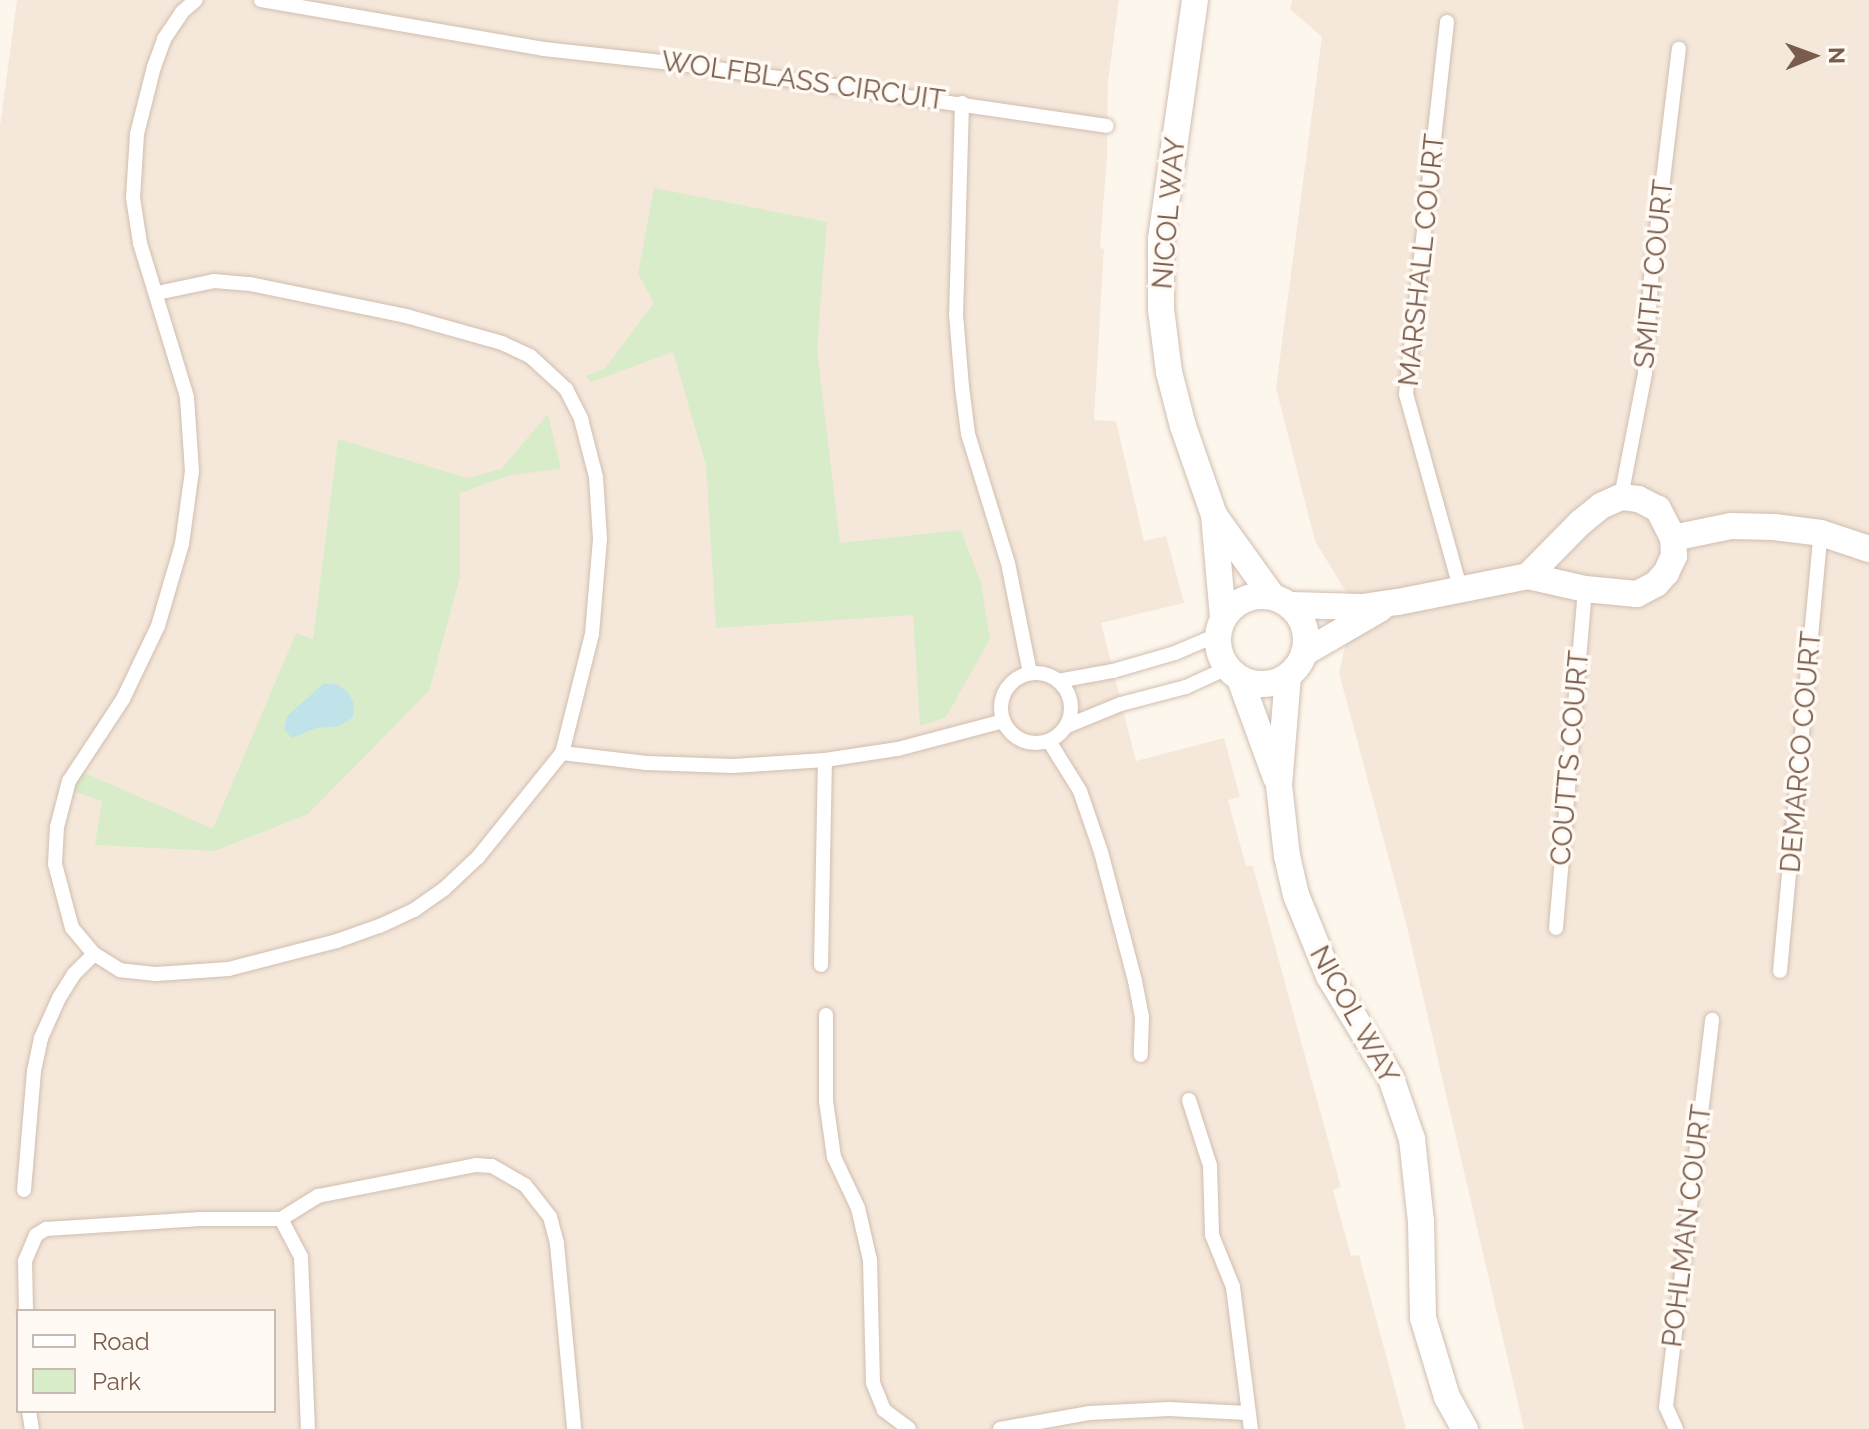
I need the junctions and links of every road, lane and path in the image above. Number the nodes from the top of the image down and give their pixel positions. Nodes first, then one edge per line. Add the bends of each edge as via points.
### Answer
1 (196, 0) edge
2 (261, 0) edge
3 (1195, 0) edge
4 (1447, 22) dead end
5 (1679, 49) dead end
6 (962, 103) junction
7 (1107, 126) dead end
8 (157, 293) junction
9 (1621, 497) junction
10 (1214, 515) junction
11 (1821, 533) junction
12 (1673, 538) junction
13 (1869, 549) edge
14 (1528, 576) junction
15 (1460, 588) junction
16 (1585, 589) junction
17 (1281, 601) junction
18 (1398, 602) junction
19 (1220, 626) junction
20 (1304, 653) junction
21 (1030, 673) junction
22 (1233, 673) junction
23 (1288, 676) junction
24 (1058, 681) junction
25 (1003, 721) junction
26 (1067, 726) junction
27 (1049, 741) junction
28 (562, 753) junction
29 (825, 760) junction
30 (1279, 785) junction
31 (1556, 928) dead end
32 (94, 954) junction
33 (821, 965) dead end
34 (1780, 971) dead end
35 (826, 1015) dead end
36 (1712, 1020) dead end
37 (1141, 1055) dead end
38 (1189, 1100) dead end
39 (24, 1190) dead end
40 (281, 1219) junction
41 (26, 1309) edge
42 (1247, 1413) junction
43 (308, 1429) edge
44 (574, 1429) edge
45 (909, 1429) edge
46 (1000, 1429) edge
47 (1251, 1429) edge
48 (1465, 1429) edge
49 (1676, 1429) edge

1 - 8 lane via 164,39 137,134 133,198 140,243
2 - 6 lane, WOLFBLASS CIRCUIT via 544,49
3 - 10 street, NICOL WAY via 1161,239 1161,309 1172,386
4 - 15 lane, MARSHALL COURT via 1406,394
5 - 9 lane, SMITH COURT via 1645,373
6 - 7 lane
6 - 21 lane, WOLFBLASS CIRCUIT via 956,314 962,387 968,434 1008,563
8 - 28 lane via 214,281 335,299 502,343 552,372 566,389 587,439 596,477 600,539 592,634
8 - 32 lane via 187,397 192,471 182,544 158,626 123,699 69,781 57,827 55,864 61,895 72,928
9 - 12 street via 1658,509
9 - 14 street via 1581,522
10 - 17 street, NICOL WAY
10 - 19 street, NICOL WAY
11 - 12 street via 1731,526
11 - 13 street
11 - 34 lane, DEMARCO COURT
12 - 16 street via 1674,556 1656,584 1637,594
14 - 15 street
14 - 16 street
15 - 18 street
16 - 31 lane, COUTTS COURT
17 - 18 street via 1362,607
17 - 19 street via 1244,598
17 - 20 street via 1305,627
18 - 20 street via 1363,616
19 - 22 street via 1217,647
19 - 24 lane via 1175,653
20 - 23 street
21 - 24 lane
21 - 25 lane via 1009,686 1000,708
22 - 23 street via 1265,684
22 - 26 lane via 1121,704
22 - 30 street, NICOL WAY
23 - 30 street, NICOL WAY
24 - 26 lane via 1071,702
25 - 27 lane via 1024,742
25 - 29 lane via 898,749
26 - 27 lane
27 - 37 lane via 1080,791 1101,852 1142,1017
28 - 29 lane via 733,766
28 - 32 lane via 478,857 414,910 379,926 229,969 156,974 120,970
29 - 33 lane
30 - 48 street, NICOL WAY via 1287,856 1309,932 1329,976 1391,1078 1412,1139 1423,1318 1447,1397
32 - 39 lane via 74,974 41,1038
35 - 45 lane via 826,1101 834,1157 858,1208 870,1260 873,1383 884,1410
36 - 49 lane, POHLMAN COURT via 1666,1407
38 - 42 lane via 1210,1166 1212,1235 1233,1287
40 - 41 lane via 46,1229 36,1235 25,1261
40 - 43 lane via 301,1257
40 - 44 lane via 318,1196 476,1165 492,1166 525,1185 550,1217 557,1244
42 - 46 lane via 1089,1413
42 - 47 lane

